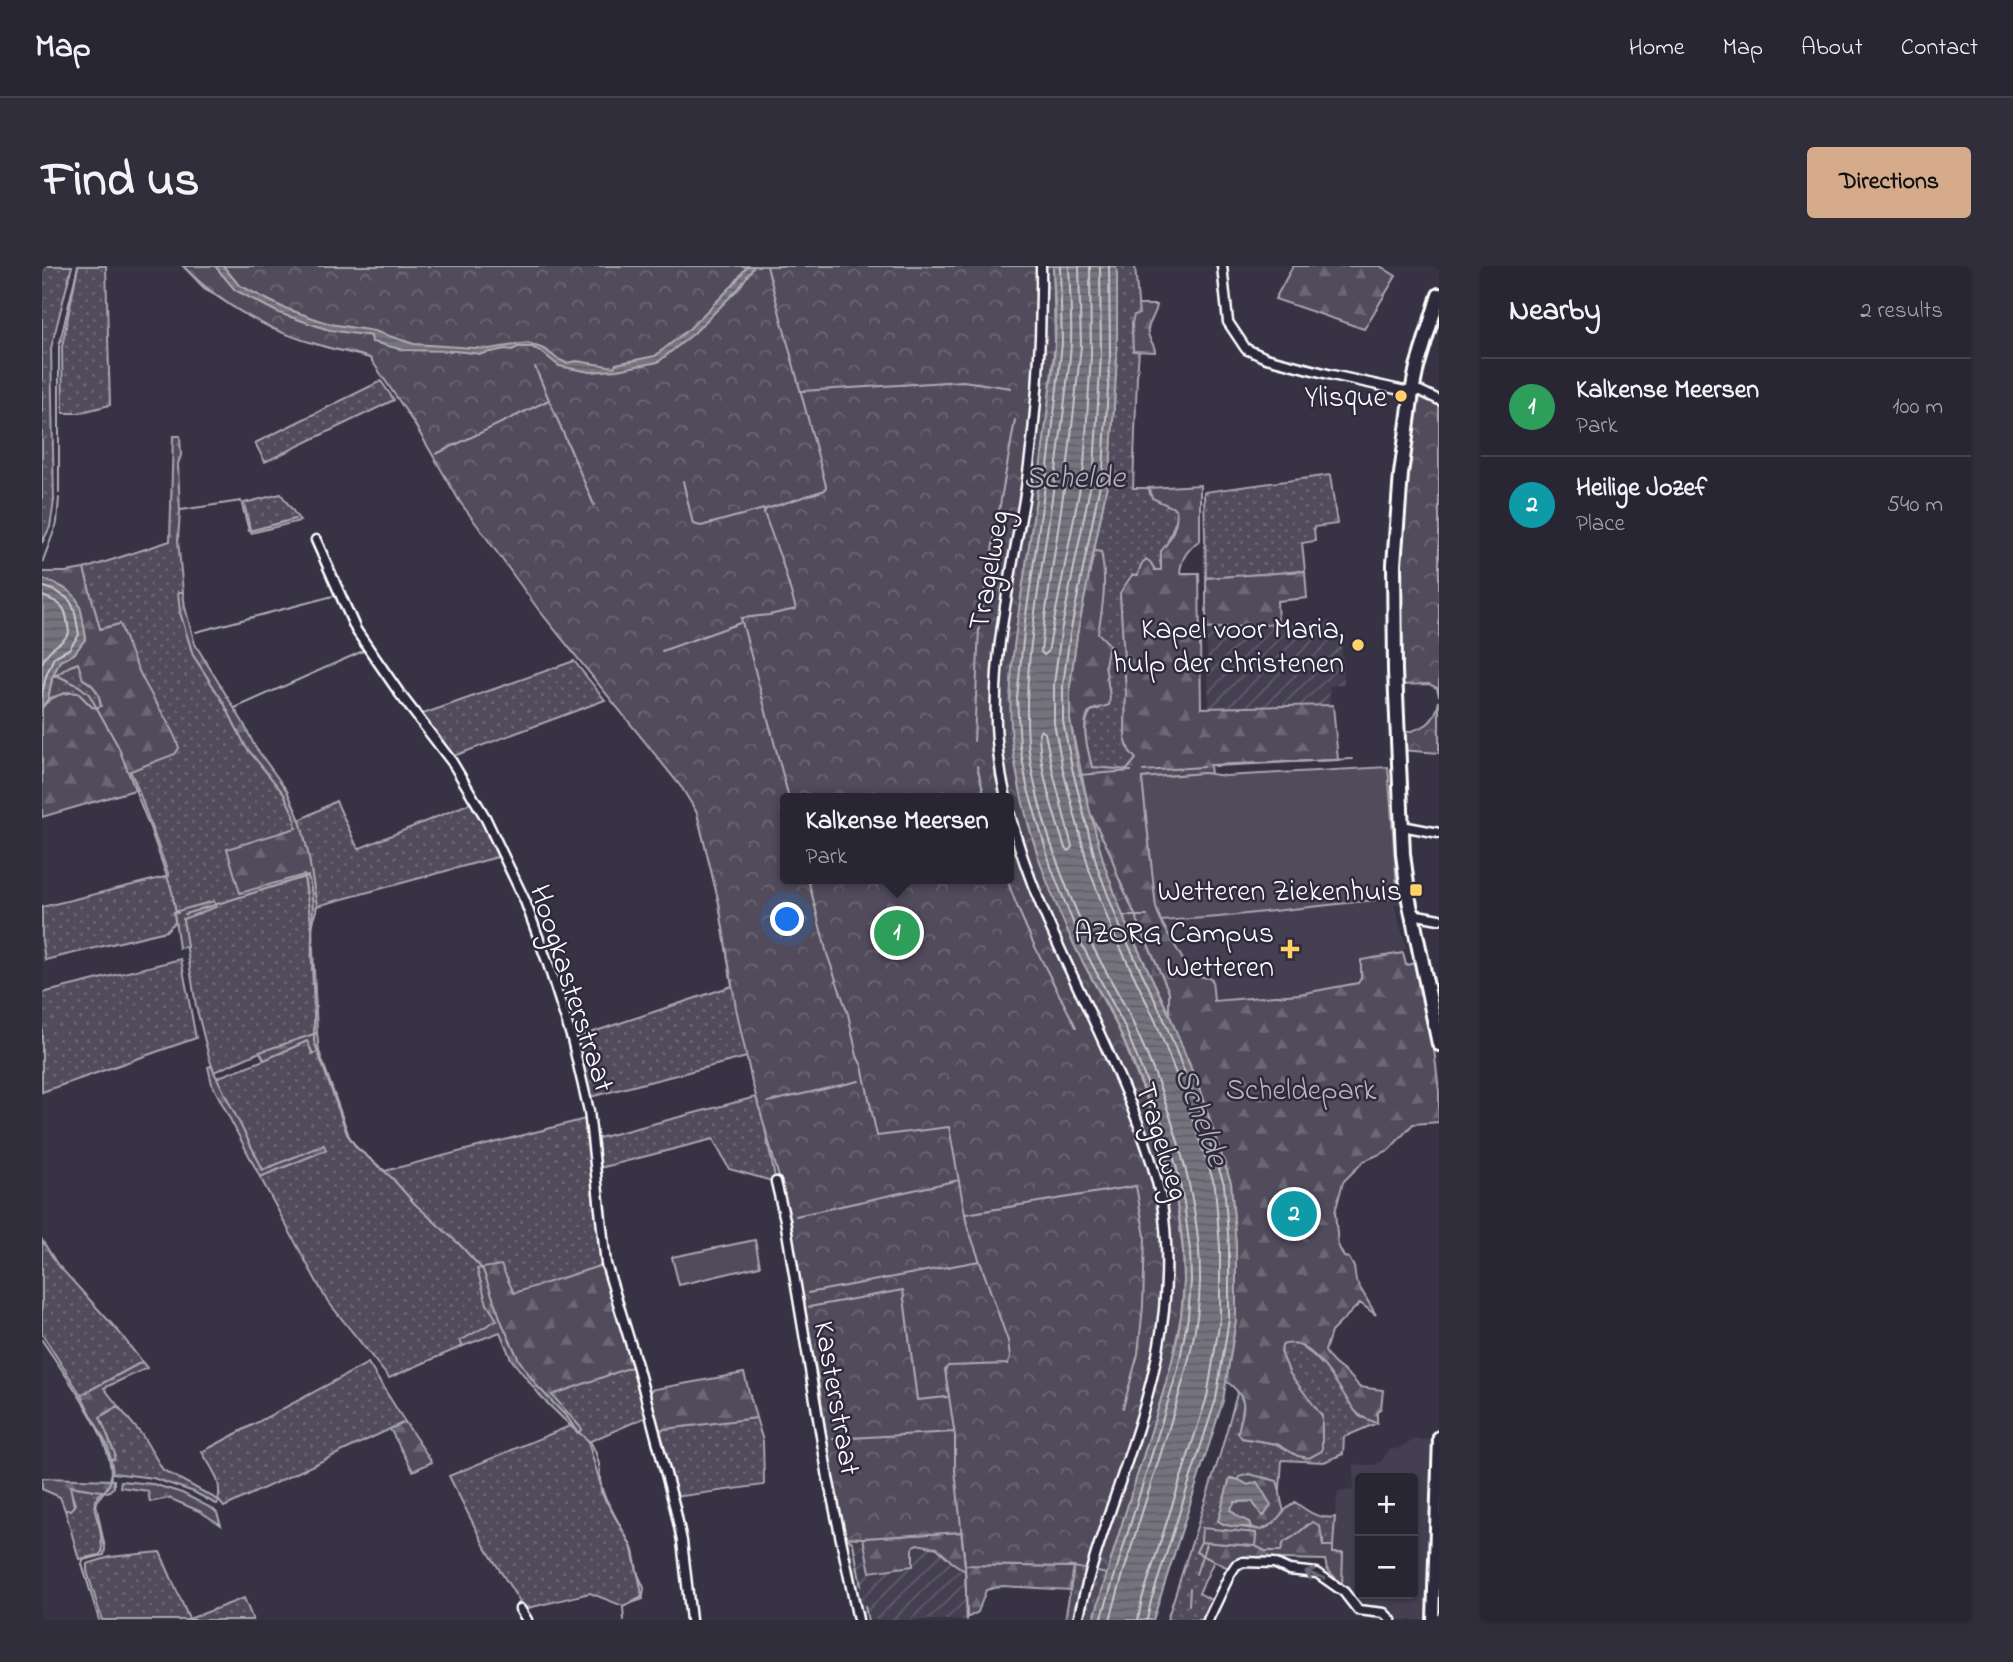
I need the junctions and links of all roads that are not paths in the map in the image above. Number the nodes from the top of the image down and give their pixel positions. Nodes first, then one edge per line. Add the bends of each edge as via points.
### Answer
1 (1041, 266) edge
2 (1222, 266) edge
3 (1439, 295) edge
4 (1412, 391) junction
5 (1439, 400) edge
6 (316, 540) dead end
7 (1005, 793) edge
8 (1402, 826) junction
9 (1014, 831) edge
10 (1439, 833) edge
11 (1412, 914) junction
12 (1439, 919) edge
13 (1439, 1044) edge
14 (776, 1182) dead end
15 (1439, 1439) edge
16 (520, 1609) dead end
17 (1210, 1616) edge
18 (527, 1620) edge
19 (691, 1620) edge
20 (858, 1620) edge
21 (1078, 1620) edge
22 (1391, 1620) edge
23 (1433, 1620) edge

1 - 7 street, Tragelweg via 1033,439 995,675 997,749
2 - 4 street via 1228,322 1246,349 1266,358
3 - 4 main road
4 - 5 street
4 - 8 main road via 1394,565
6 - 19 street, Hoogkasterstraat via 356,630 452,762 485,817 525,901 548,964 586,1098 606,1264 675,1508
8 - 10 street
8 - 11 main road
9 - 21 street, Tragelweg via 1038,900 1142,1131 1162,1206 1166,1278 1152,1380
11 - 12 street
11 - 13 main road
14 - 20 street, Kasterstraat
15 - 23 street
16 - 18 street
22 -> 17 street via 1384,1613 1358,1610 1344,1592 1317,1573 1274,1563 1243,1562 1236,1565

